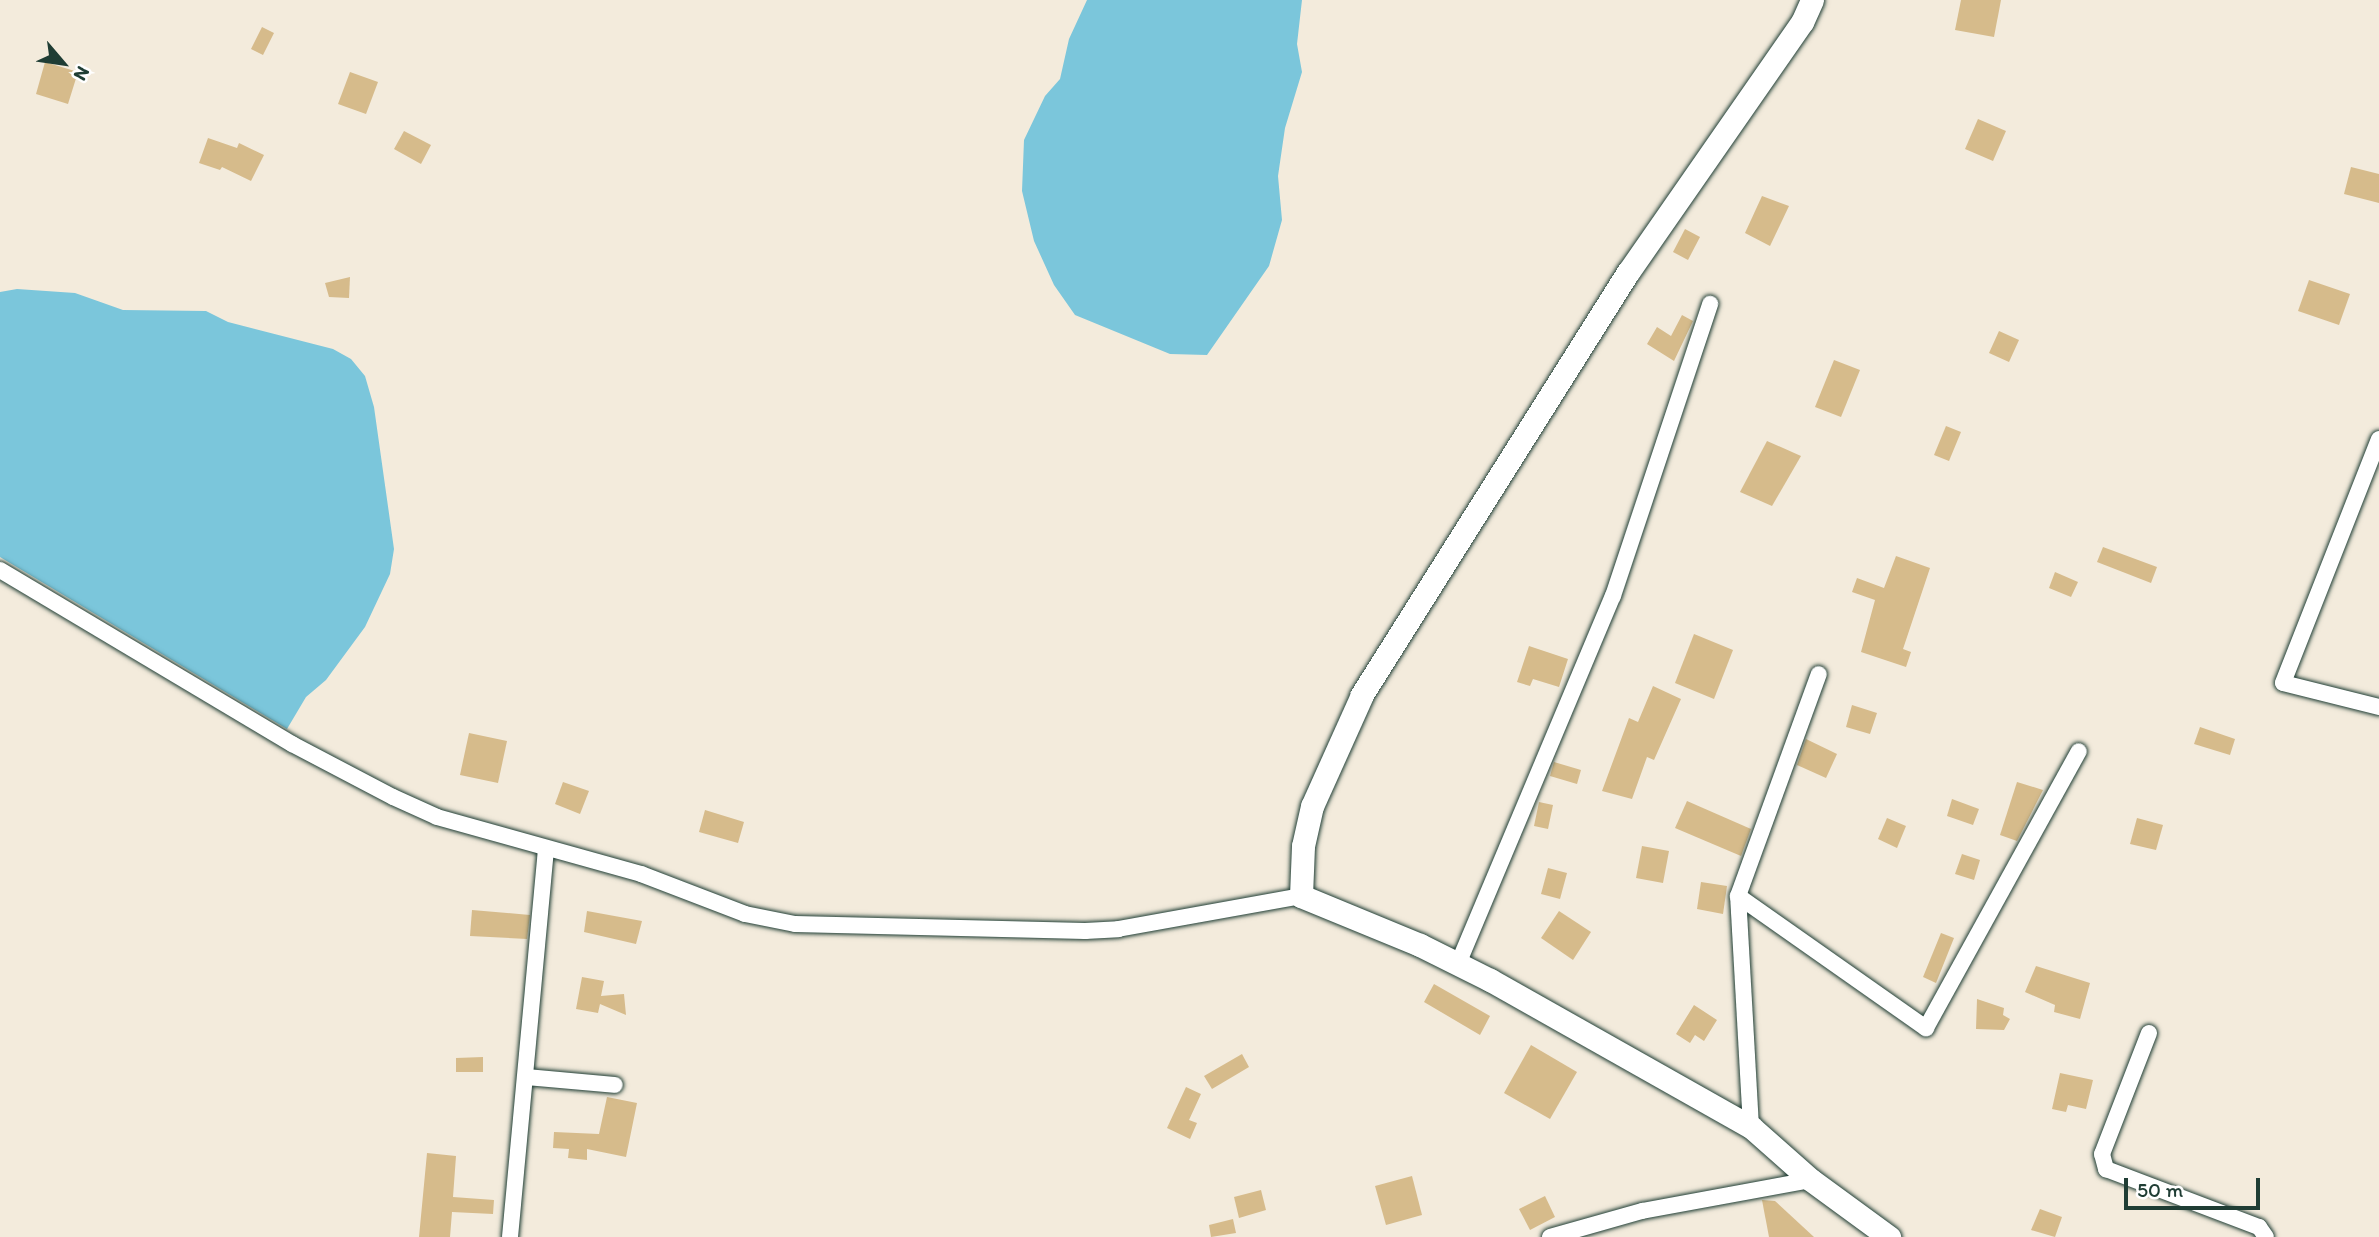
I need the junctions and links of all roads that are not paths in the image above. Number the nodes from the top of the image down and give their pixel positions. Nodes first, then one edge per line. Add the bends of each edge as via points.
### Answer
1 (1812, 0) edge
2 (1710, 304) dead end
3 (2379, 439) edge
4 (0, 570) edge
5 (1819, 674) dead end
6 (2379, 707) edge
7 (2080, 751) dead end
8 (547, 851) junction
9 (1301, 896) junction
10 (1738, 896) junction
11 (1458, 964) junction
12 (2149, 1032) dead end
13 (526, 1077) junction
14 (615, 1085) dead end
15 (1751, 1127) junction
16 (1811, 1180) junction
17 (510, 1237) edge
18 (1550, 1237) edge
19 (1889, 1237) edge
20 (2266, 1237) edge

1 - 9 street via 1802,22 1621,283 1362,695 1312,806 1303,846
2 - 11 street via 1613,596
3 - 6 street via 2283,683
4 - 8 street via 352,777 437,817
5 - 10 street
7 - 10 street via 1926,1028
8 - 9 street via 642,874 719,907 795,924 1096,930
8 - 13 street
9 - 11 street
10 - 15 street
11 - 15 street
12 - 20 street via 2102,1154 2106,1169 2259,1227
13 - 14 street
13 - 17 street
15 - 16 street
16 - 18 street via 1642,1211
16 - 19 street

